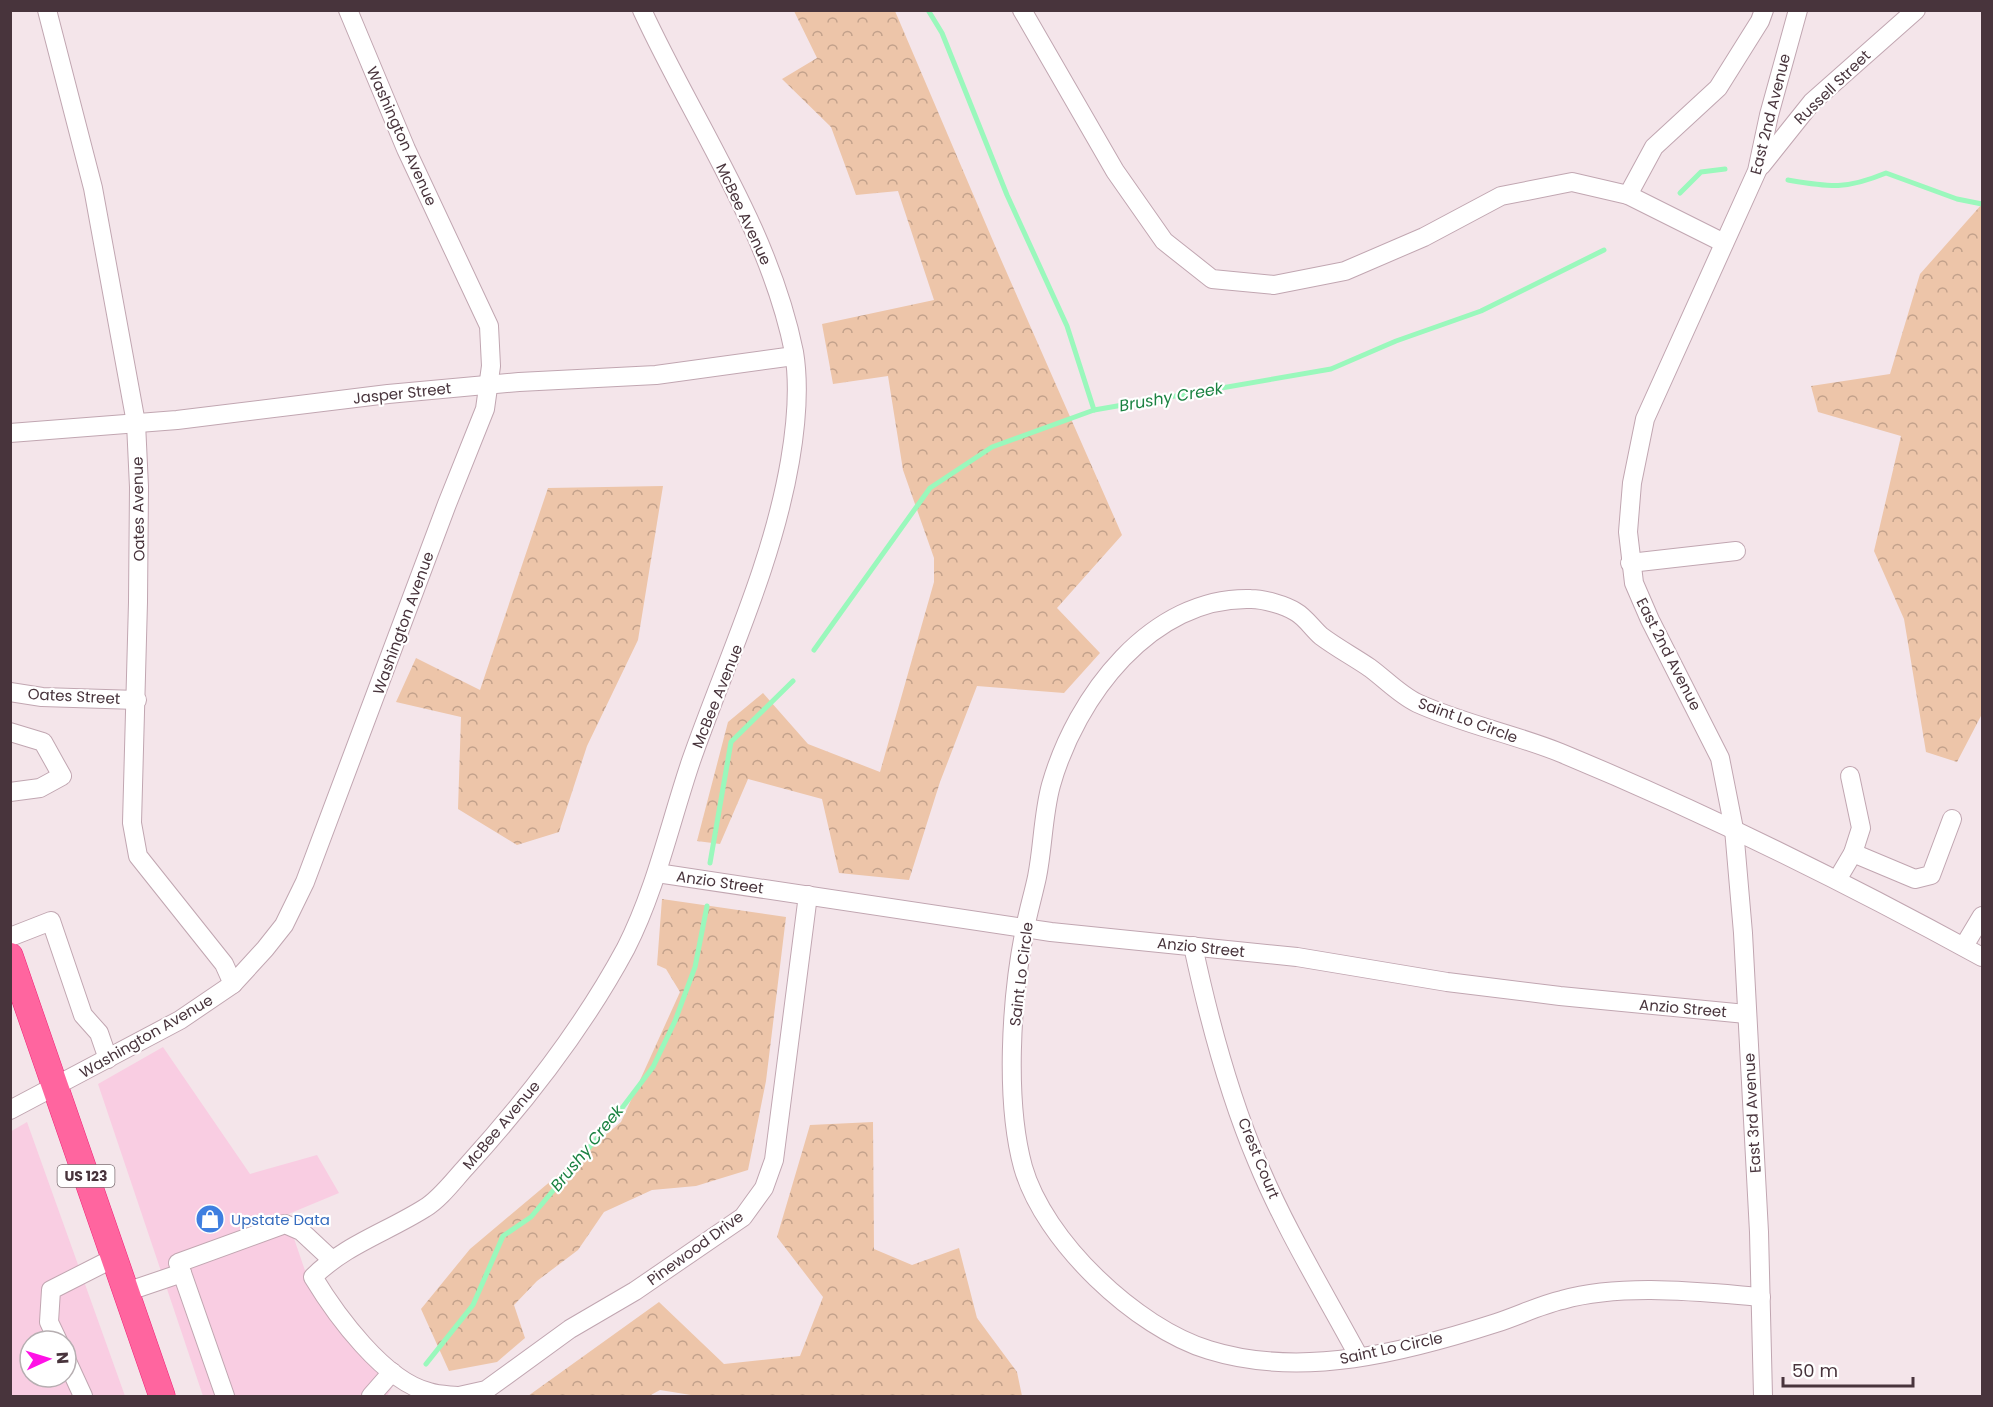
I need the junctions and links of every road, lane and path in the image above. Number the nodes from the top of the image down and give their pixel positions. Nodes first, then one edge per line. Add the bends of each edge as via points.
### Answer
1 (47, 10) edge
2 (348, 10) edge
3 (642, 10) edge
4 (1022, 10) edge
5 (1764, 10) edge
6 (1798, 10) edge
7 (1916, 10) edge
8 (1757, 171) junction
9 (1628, 195) junction
10 (1724, 243) junction
11 (794, 356) junction
12 (489, 385) junction
13 (136, 423) junction
14 (10, 433) edge
15 (1736, 551) dead end
16 (1630, 563) junction
17 (10, 692) edge
18 (137, 700) junction
19 (10, 732) edge
20 (1850, 776) dead end
21 (11, 789) edge
22 (1952, 819) dead end
23 (1734, 829) junction
24 (1853, 853) junction
25 (657, 873) junction
26 (1837, 880) junction
27 (808, 895) junction
28 (1983, 916) edge
29 (1025, 928) junction
30 (10, 937) edge
31 (1193, 946) junction
32 (1964, 946) junction
33 (10, 956) edge
34 (1983, 957) edge
35 (233, 984) junction
36 (1746, 1014) junction
37 (108, 1059) junction
38 (56, 1088) junction
39 (10, 1110) edge
40 (114, 1258) junction
41 (331, 1259) junction
42 (182, 1273) junction
43 (313, 1277) joint
44 (126, 1292) junction
45 (1761, 1297) junction
46 (52, 1329) edge
47 (1359, 1357) junction
48 (392, 1372) junction
49 (162, 1396) edge
50 (225, 1396) edge
51 (371, 1396) edge
52 (458, 1396) edge
53 (1763, 1396) edge

1 - 13 street, Oates Avenue via 93,188
2 - 12 street, Washington Avenue via 406,149 489,326
3 - 11 street, McBee Avenue via 761,245 783,307
4 - 9 street via 1115,171 1164,241 1212,279 1274,285 1345,271 1424,237 1502,196 1572,182
5 - 9 street via 1718,88 1654,147
6 - 8 street, East 2nd Avenue
7 - 8 street, Russell Street via 1812,102
8 - 10 street, East 2nd Avenue
9 - 10 street
10 - 16 street, East 2nd Avenue via 1645,419 1632,483
11 - 12 street, Jasper Street via 656,375
11 - 25 street, McBee Avenue via 797,399 782,511 741,636 681,790
12 - 13 street, Jasper Street
12 - 35 street, Washington Avenue via 485,409 305,882 284,925
13 - 14 street, Jasper Street
13 - 18 street, Oates Avenue
15 - 16 street
16 - 23 street, East 2nd Avenue via 1650,620 1720,758
17 - 18 street, Oates Street
18 - 35 street, Oates Avenue via 132,824 138,856 224,964
19 - 21 street via 42,742 62,776 40,788
20 - 24 street via 1861,828
22 - 24 street via 1931,875 1915,879
23 - 26 street
23 - 29 street, Saint Lo Circle via 1556,751 1414,702 1322,637 1296,612 1255,598 1208,603 1161,625 1123,657 1067,739 1050,789
23 - 36 street, East 3rd Avenue
24 - 26 street
25 - 27 street, Anzio Street
25 - 41 street, McBee Avenue via 627,945 588,1011 555,1061 475,1156 427,1207
26 - 32 street
27 - 29 street, Anzio Street
27 - 52 street, Pinewood Drive via 774,1160 759,1195 743,1217 702,1247 570,1329 486,1390
28 - 32 street
29 - 31 street, Anzio Street
29 - 47 street, Saint Lo Circle via 1012,1063 1016,1124 1024,1169 1039,1204 1066,1244 1104,1285 1153,1323 1206,1350 1268,1362
30 - 37 street via 51,921 83,1015 99,1033
31 - 36 street, Anzio Street via 1298,957 1549,995
31 - 47 street, Crest Court via 1205,1002 1256,1160 1292,1236
32 - 34 street
33 - 38 highway, US 123
35 - 37 street, Washington Avenue via 180,1020
36 - 45 street, East 3rd Avenue
37 - 38 street, Washington Avenue
38 - 39 street, Washington Avenue
38 - 40 highway, US 123
40 - 44 highway, US 123
40 - 46 street via 51,1290 49,1322
41 - 42 street via 301,1231 285,1224 178,1263
41 - 43 street, McBee Avenue
42 - 44 street
42 - 50 street
43 - 48 street, Pinewood Drive via 331,1306
44 - 49 highway, US 123
45 - 47 street, Saint Lo Circle via 1671,1291 1566,1298 1494,1324
45 - 53 street, East 3rd Avenue
48 - 51 street
48 - 52 street, Pinewood Drive via 427,1392

